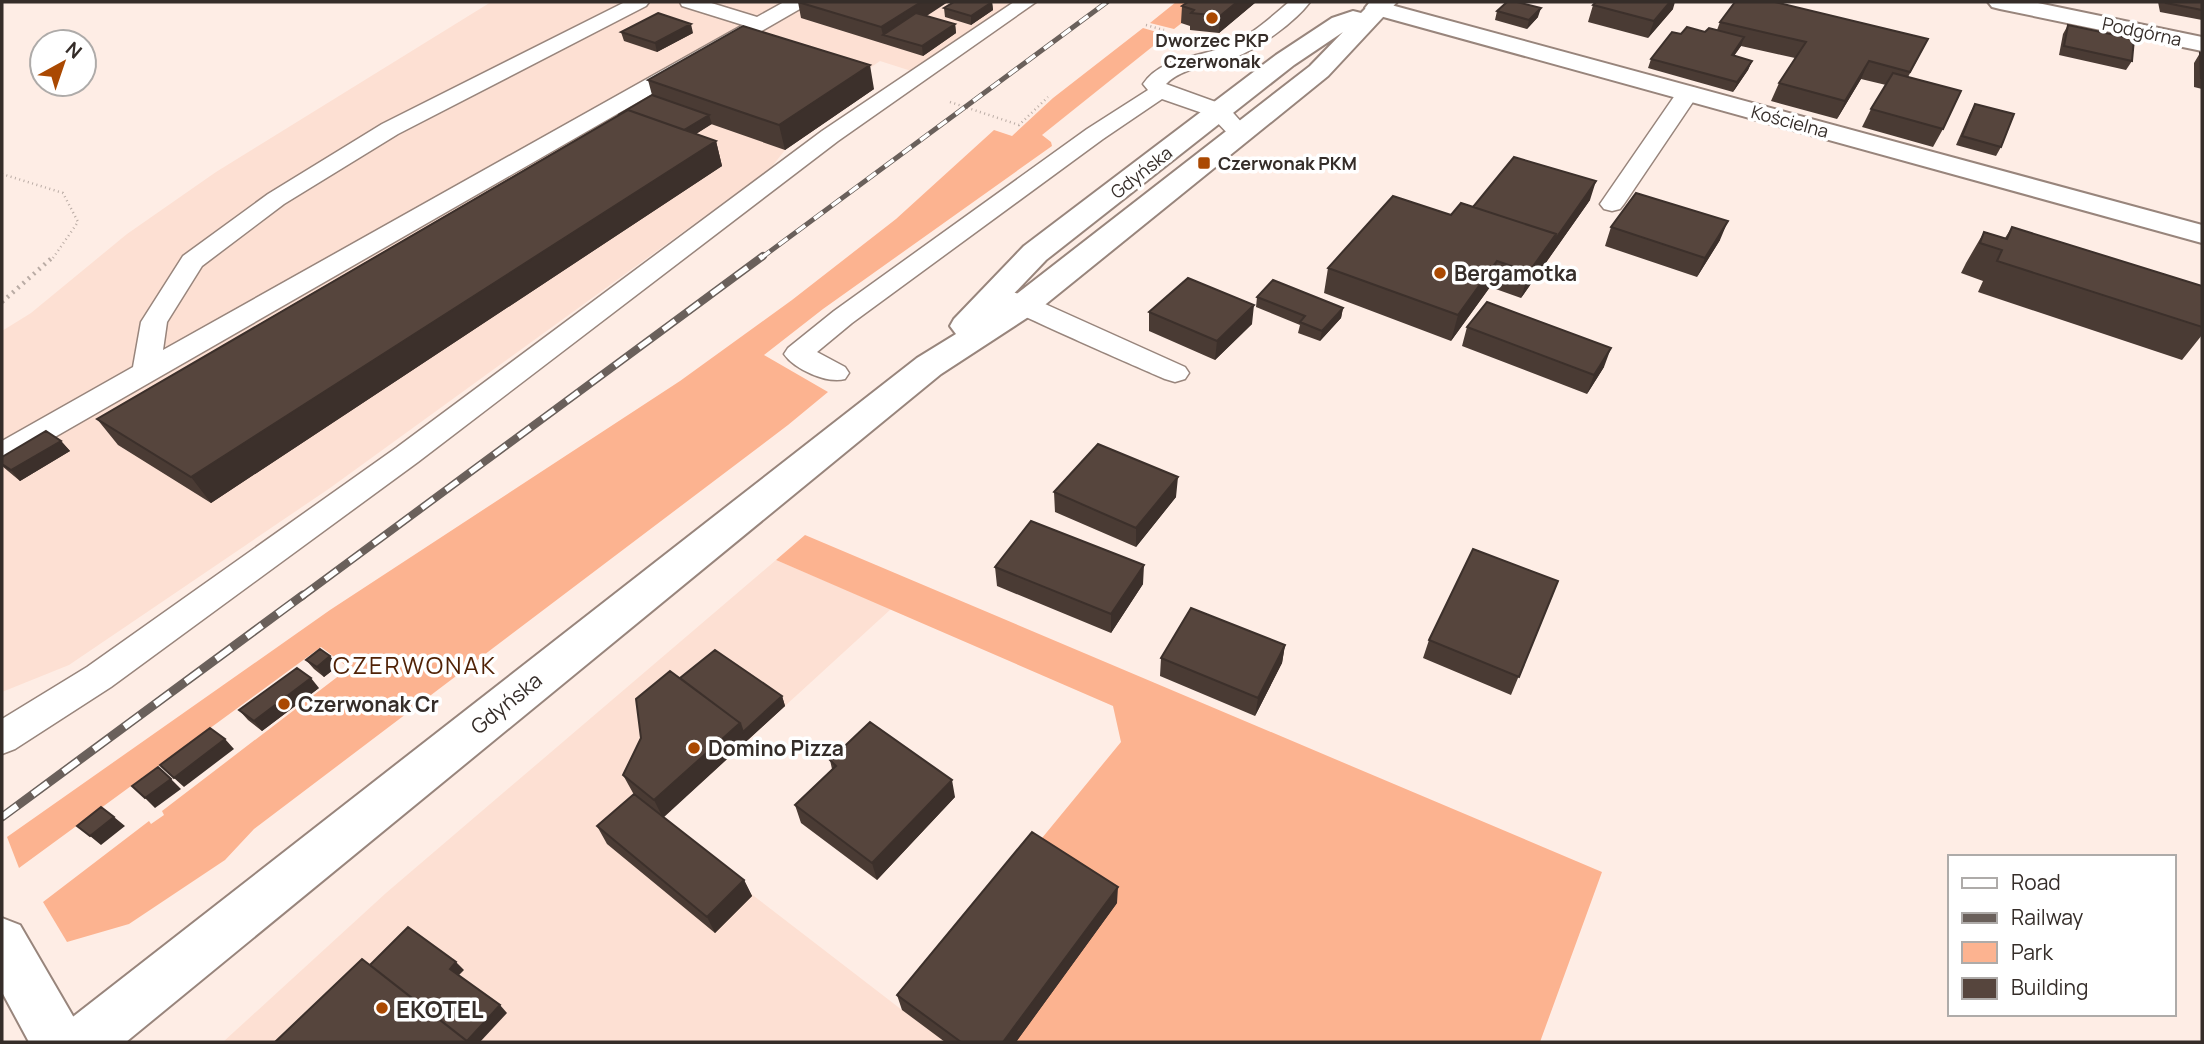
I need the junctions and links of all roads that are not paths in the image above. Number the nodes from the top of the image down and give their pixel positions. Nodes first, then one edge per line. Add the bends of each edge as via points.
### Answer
1 (639, 2) edge
2 (689, 2) edge
3 (798, 2) edge
4 (1026, 2) edge
5 (1300, 2) edge
6 (2000, 2) edge
7 (1381, 5) edge
8 (759, 24) junction
9 (2202, 44) edge
10 (1160, 91) junction
11 (1688, 93) junction
12 (1219, 111) junction
13 (1241, 134) junction
14 (1612, 204) dead end
15 (2202, 234) edge
16 (1011, 300) junction
17 (146, 372) junction
18 (835, 373) dead end
19 (1175, 373) dead end
20 (2, 454) edge
21 (2, 738) edge
22 (2, 942) edge
23 (58, 1042) edge
24 (83, 1042) edge

1 - 17 lane via 390,129 276,200 192,261 154,322
2 - 8 lane
3 - 8 lane
4 - 21 lane via 830,136 407,455 99,677
5 - 10 lane via 1240,48 1161,76 1154,85
6 - 9 main road, Podgórna
7 - 11 main road, Kościelna
7 - 12 main road, Gdyńska via 1340,23
7 - 13 main road, Gdyńska via 1319,71
8 - 17 lane
10 - 12 lane
10 - 18 lane via 798,354
11 - 14 lane
11 - 15 main road, Kościelna
12 - 13 lane
12 - 16 main road, Gdyńska via 1035,253
13 - 16 main road, Gdyńska
16 - 19 lane
16 - 24 main road, Gdyńska
17 - 20 lane
22 - 23 main road

